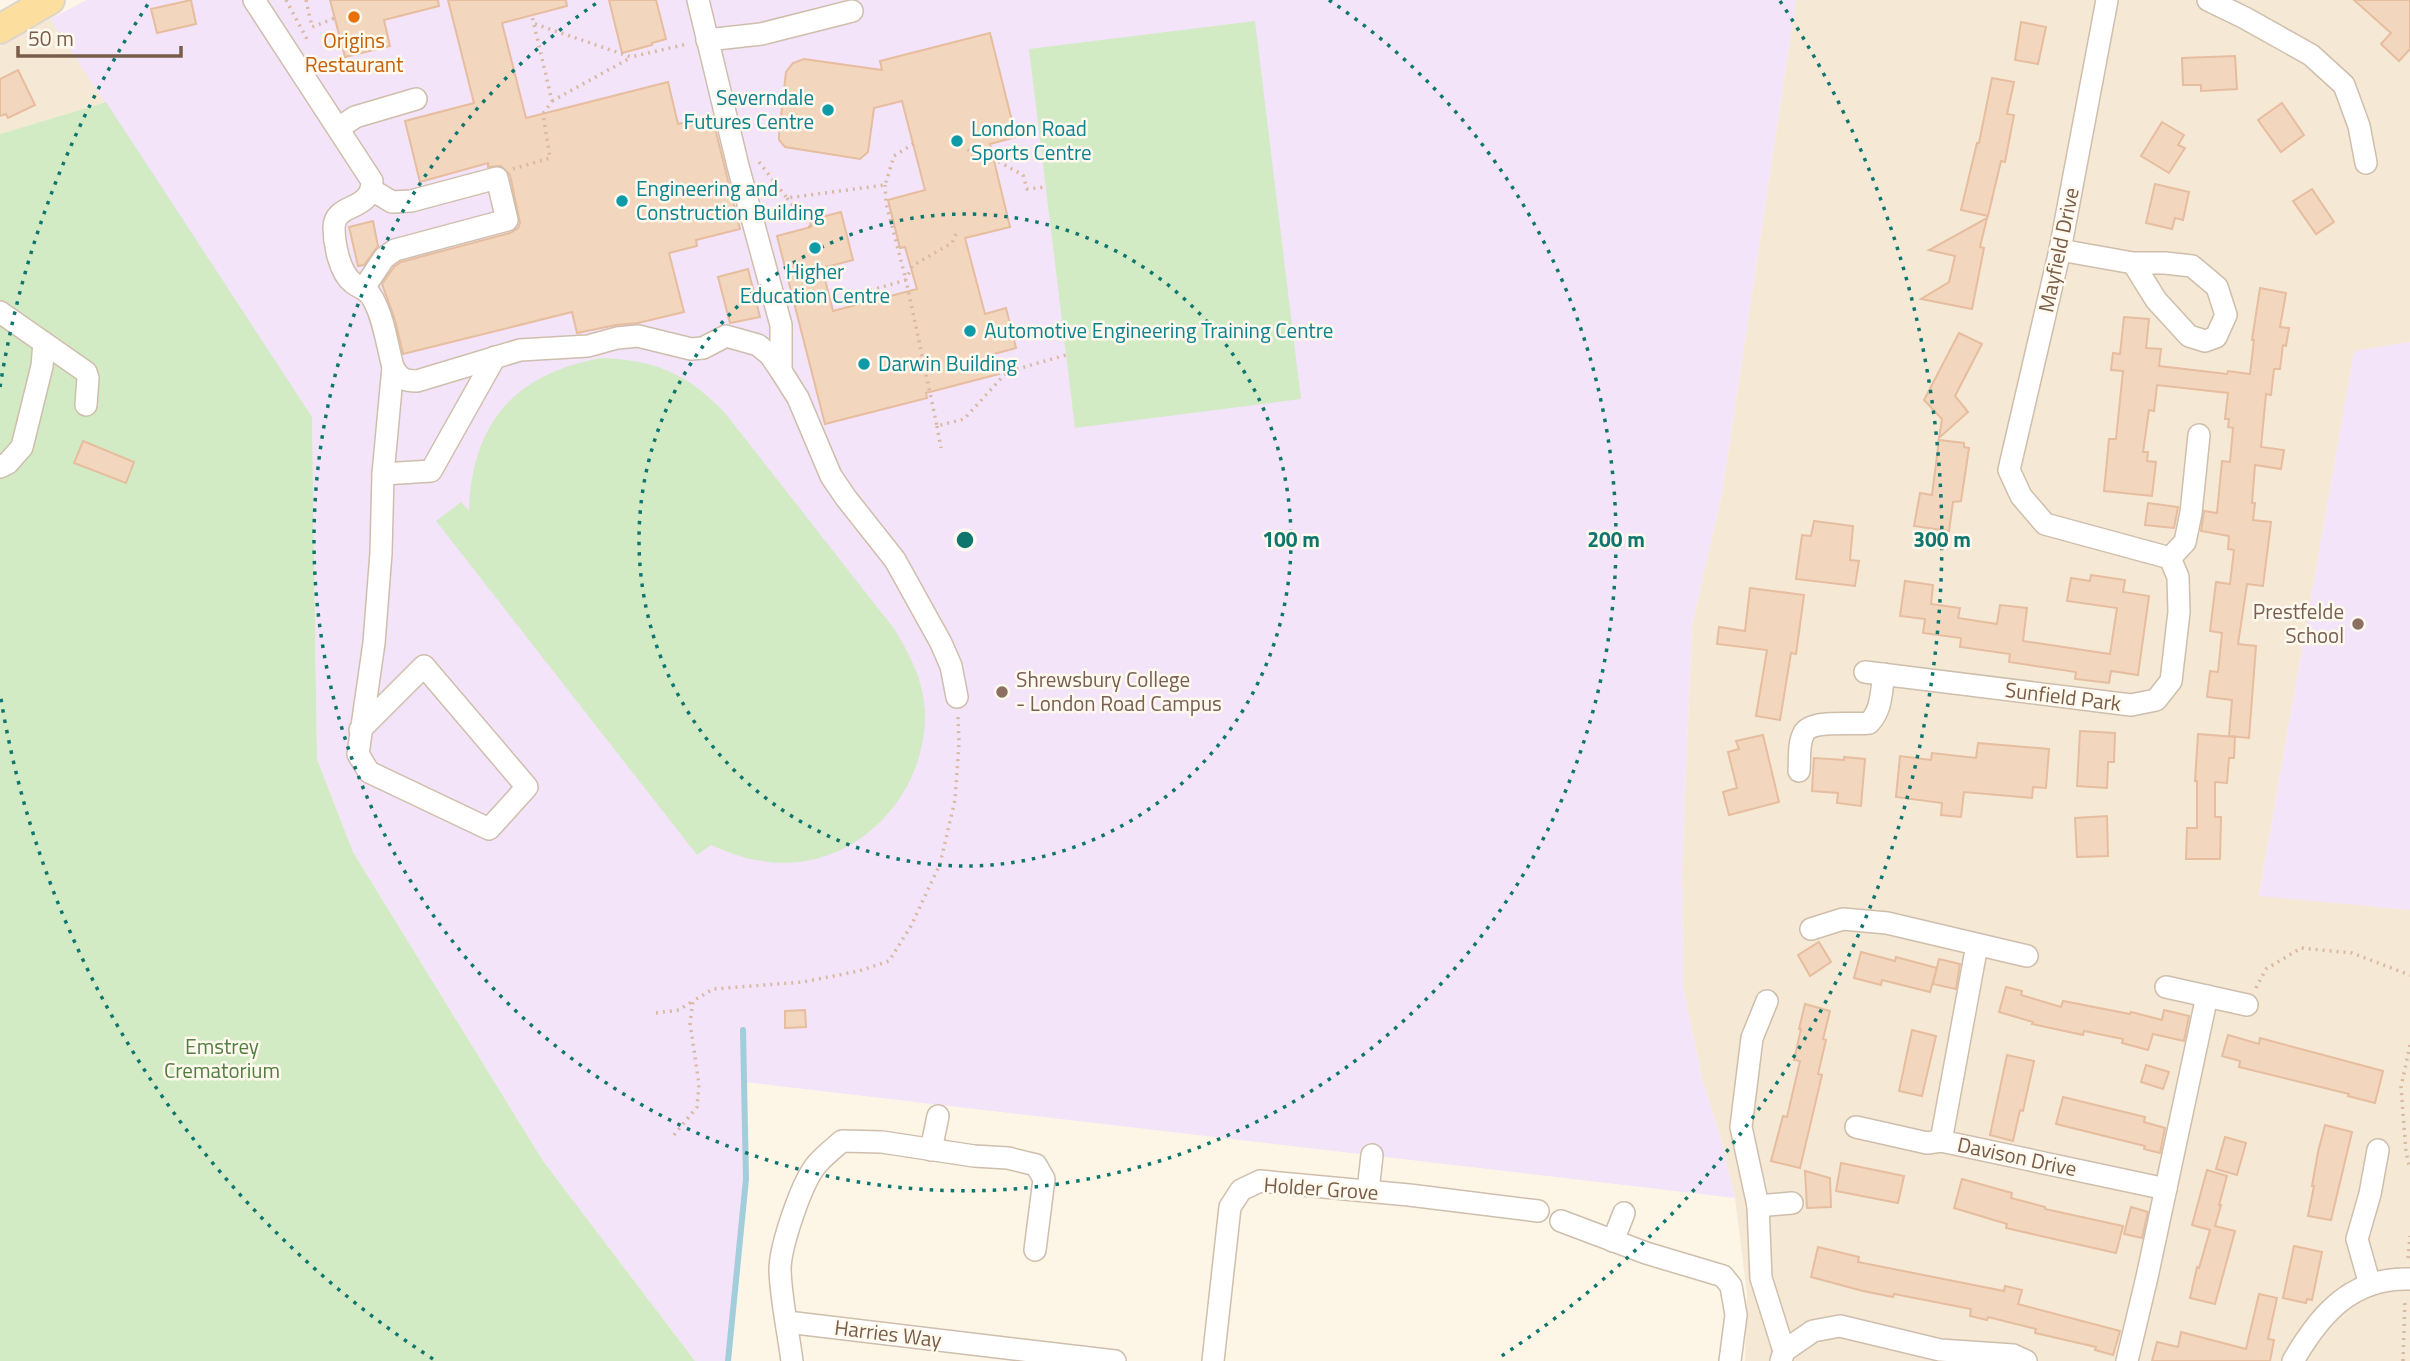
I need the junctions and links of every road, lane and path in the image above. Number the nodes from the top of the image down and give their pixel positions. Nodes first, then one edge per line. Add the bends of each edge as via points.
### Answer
1 (50, 0) edge
2 (254, 0) edge
3 (306, 0) edge
4 (698, 0) edge
5 (2108, 0) edge
6 (2208, 0) edge
7 (852, 11) dead end
8 (532, 16) dead end
9 (335, 18) dead end
10 (535, 24) junction
11 (0, 29) edge
12 (707, 40) junction
13 (631, 57) junction
14 (416, 99) dead end
15 (552, 101) junction
16 (338, 128) junction
17 (913, 144) dead end
18 (968, 149) dead end
19 (757, 158) dead end
20 (2366, 163) dead end
21 (498, 178) junction
22 (885, 184) junction
23 (1046, 187) dead end
24 (372, 190) junction
25 (787, 198) junction
26 (811, 227) dead end
27 (956, 234) dead end
28 (2060, 250) junction
29 (2133, 263) junction
30 (906, 280) junction
31 (364, 288) junction
32 (859, 304) dead end
33 (0, 312) edge
34 (44, 343) junction
35 (1066, 355) dead end
36 (495, 357) junction
37 (393, 367) junction
38 (781, 371) junction
39 (86, 405) dead end
40 (937, 426) junction
41 (2199, 435) dead end
42 (941, 447) dead end
43 (0, 467) edge
44 (383, 474) junction
45 (2170, 558) junction
46 (957, 697) joint
47 (360, 730) junction
48 (1799, 771) dead end
49 (1811, 929) dead end
50 (1977, 945) junction
51 (2027, 956) dead end
52 (2410, 975) edge
53 (2166, 987) dead end
54 (2207, 996) junction
55 (694, 1001) junction
56 (1767, 1001) dead end
57 (2247, 1005) joint
58 (656, 1013) dead end
59 (2410, 1045) edge
60 (938, 1116) dead end
61 (1856, 1127) dead end
62 (674, 1135) dead end
63 (1941, 1141) junction
64 (931, 1150) junction
65 (2378, 1150) dead end
66 (1372, 1155) dead end
67 (2410, 1169) edge
68 (2166, 1189) junction
69 (1368, 1191) junction
70 (1792, 1203) dead end
71 (1758, 1206) junction
72 (1538, 1211) dead end
73 (1624, 1213) dead end
74 (1561, 1221) dead end
75 (1613, 1241) junction
76 (1035, 1250) dead end
77 (2408, 1279) edge
78 (2370, 1285) junction
79 (787, 1322) junction
80 (1922, 1354) edge
81 (1783, 1356) edge
82 (792, 1361) edge
83 (1115, 1361) edge
84 (1213, 1361) edge
85 (1730, 1361) edge
86 (2026, 1361) edge
87 (2127, 1361) edge
88 (2293, 1361) edge
89 (2403, 1361) edge

1 - 11 main road
2 - 16 street
3 - 9 path via 312,27
4 - 12 street
5 - 28 street, Mayfield Drive
6 - 20 street via 2311,55 2344,85
7 - 12 street via 761,34
8 - 10 path
10 - 13 path
10 - 15 path
12 - 13 path
12 - 38 street via 781,325
13 - 15 path
14 - 16 street via 355,117
15 - 21 path via 543,114 550,158
16 - 24 street via 368,172
17 - 22 path via 894,156
18 - 23 path via 973,156 992,158 1023,175 1027,189
19 - 25 path
21 - 24 street via 411,201 392,202
21 - 31 street via 507,220 395,250 383,258
22 - 25 path
22 - 30 path
24 - 31 street via 359,205 340,213 334,226 342,269
25 - 26 path
27 - 30 path via 952,243 912,266
28 - 29 street
28 - 45 street, Mayfield Drive via 2009,470 2021,496 2045,524
29 - 29 street via 2192,266 2217,287 2226,316 2216,337 2205,341 2189,336 2156,300
30 - 32 path via 861,293
30 - 40 path
31 - 37 street via 376,303
33 - 34 street
34 - 39 street via 86,372
34 - 43 street via 43,366 22,447
35 - 40 path via 1007,372 964,419
36 - 37 street via 416,380 405,381
36 - 38 street via 638,336 703,348 726,336 758,345
36 - 44 street via 431,471
37 - 44 street
38 - 46 street via 798,398 831,475 895,560 941,643
40 - 42 path
41 - 45 street via 2185,542
44 - 47 street via 374,643
45 - 48 street, Sunfield Park via 2178,577 2179,612 2171,681 2156,700 2131,705 1874,673 1876,716 1869,723 1808,727 1803,733
46 - 55 path via 955,800 940,864 889,961 803,982 713,989
47 - 47 street via 358,754 369,772 489,829 527,787 424,666
49 - 50 street via 1843,919 1887,923
50 - 51 street
50 - 63 street, Davison Drive
52 - 57 path via 2352,953 2301,948 2266,969
53 - 54 street
54 - 57 street
54 - 68 street
55 - 58 path via 679,1010
55 - 62 path via 691,1023 699,1084 697,1107
56 - 71 street via 1752,1038 1741,1127
59 - 67 path via 2401,1087
60 - 64 street
61 - 63 street via 1927,1143
63 - 68 street, Davison Drive
64 - 76 street via 1009,1158 1036,1166 1044,1179
64 - 79 street via 842,1141 816,1164 783,1245 780,1266
65 - 78 street via 2357,1239
66 - 69 street
68 - 87 street
69 - 72 street, Holder Grove
69 - 84 street, Holder Grove via 1260,1181 1241,1190 1230,1206
70 - 71 street
71 - 81 street via 1761,1278
73 - 75 street
74 - 75 street
75 - 85 street via 1723,1276 1731,1286 1736,1315
77 - 78 street
77 - 89 path
78 - 88 street via 2326,1313
79 - 82 street
79 - 83 street, Harries Way
80 - 81 street via 1840,1326 1813,1331
80 - 86 street via 1940,1350

